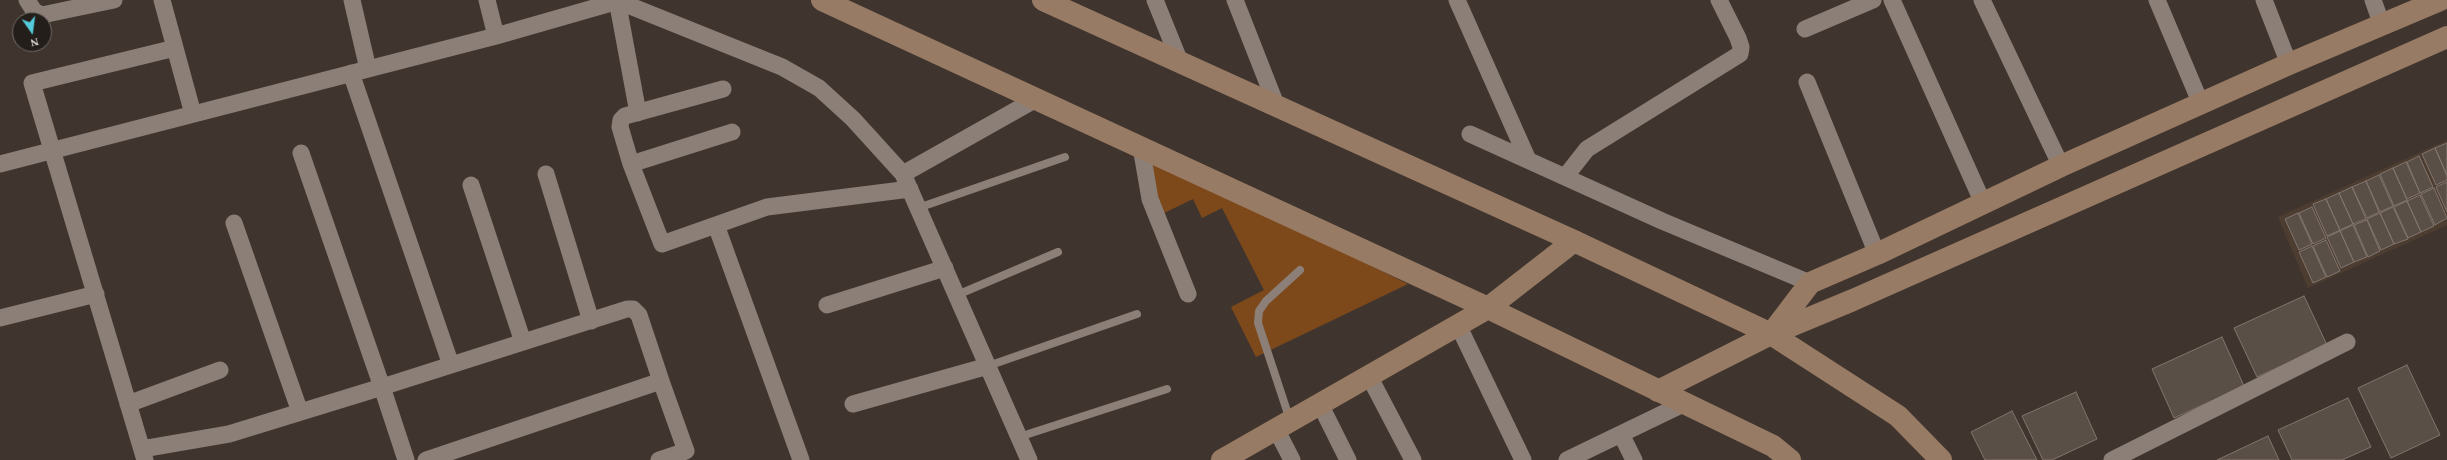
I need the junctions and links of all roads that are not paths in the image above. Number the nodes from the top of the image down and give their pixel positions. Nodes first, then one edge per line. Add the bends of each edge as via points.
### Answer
1 (27, 0) edge
2 (114, 0) edge
3 (162, 0) edge
4 (352, 0) edge
5 (487, 0) edge
6 (618, 0) edge
7 (822, 0) edge
8 (1042, 0) edge
9 (1155, 0) edge
10 (1235, 0) edge
11 (1457, 0) edge
12 (1719, 0) edge
13 (1873, 0) edge
14 (1892, 0) edge
15 (1982, 0) edge
16 (2157, 0) edge
17 (2264, 0) edge
18 (2373, 0) edge
19 (2440, 0) edge
20 (1068, 6) edge
21 (1838, 7) edge
22 (2382, 25) junction
23 (1805, 29) dead end
24 (496, 36) junction
25 (2447, 37) edge
26 (175, 48) junction
27 (1180, 62) junction
28 (2289, 64) junction
29 (368, 69) junction
30 (351, 73) junction
31 (1807, 82) dead end
32 (723, 89) dead end
33 (1036, 99) junction
34 (2201, 104) junction
35 (1277, 106) junction
36 (638, 113) junction
37 (193, 114) junction
38 (732, 132) dead end
39 (1470, 134) dead end
40 (1141, 147) junction
41 (53, 150) junction
42 (301, 153) dead end
43 (1065, 158) dead end
44 (1528, 160) junction
45 (0, 164) edge
46 (632, 164) junction
47 (2061, 166) junction
48 (546, 174) dead end
49 (1565, 177) junction
50 (907, 182) junction
51 (470, 185) dead end
52 (1983, 203) junction
53 (918, 208) junction
54 (234, 223) dead end
55 (716, 226) junction
56 (1574, 241) junction
57 (1058, 252) dead end
58 (1877, 254) junction
59 (945, 268) junction
60 (1300, 270) dead end
61 (1810, 282) junction
62 (96, 294) junction
63 (1188, 294) dead end
64 (957, 295) junction
65 (827, 305) dead end
66 (1488, 308) junction
67 (1138, 314) dead end
68 (0, 318) edge
69 (591, 321) junction
70 (1458, 325) junction
71 (1771, 334) junction
72 (523, 342) junction
73 (2347, 342) dead end
74 (451, 365) junction
75 (988, 366) junction
76 (220, 370) dead end
77 (1369, 376) junction
78 (661, 381) junction
79 (382, 387) junction
80 (1167, 389) dead end
81 (1658, 391) junction
82 (1685, 403) junction
83 (128, 404) junction
84 (853, 404) dead end
85 (1320, 404) junction
86 (300, 412) junction
87 (1283, 425) junction
88 (1622, 434) junction
89 (1019, 437) junction
90 (144, 454) edge
91 (687, 455) edge
92 (406, 460) edge
93 (426, 460) edge
94 (659, 460) edge
95 (801, 460) edge
96 (1029, 460) edge
97 (1222, 460) edge
98 (1292, 460) edge
99 (1348, 460) edge
100 (1413, 460) edge
101 (1523, 460) edge
102 (1566, 460) edge
103 (1634, 460) edge
104 (1790, 460) edge
105 (1941, 460) edge
106 (2112, 460) edge

1 - 2 street via 34,11 42,15
3 - 26 street
4 - 29 street
5 - 24 street
6 - 24 street
6 - 36 street
6 - 50 street via 782,67 820,88 853,119
7 - 33 street
8 - 20 street
9 - 27 street
10 - 35 street
11 - 44 street
12 - 49 street via 1738,38 1740,54 1587,150
13 - 21 street
14 - 52 street
15 - 47 street
16 - 34 street
17 - 28 street
18 - 22 street
19 - 22 street
20 - 27 street
21 - 23 street
22 - 28 street
24 - 29 street
25 - 71 street
26 - 37 street
26 - 41 street via 32,83
27 - 35 street
28 - 34 street
29 - 30 street
30 - 37 street
30 - 74 street
31 - 58 street
32 - 36 street
33 - 40 street
33 - 50 street
34 - 47 street
35 - 56 street
36 - 46 street via 624,116 620,127
37 - 41 street
38 - 46 street
39 - 44 street
40 - 63 street via 1150,199
40 - 66 street
41 - 45 street
41 - 62 street
42 - 79 street
43 - 53 lane
44 - 49 street
46 - 55 street via 662,244
47 - 52 street
48 - 69 street
49 - 61 street via 1662,221
50 - 53 street
50 - 55 street via 767,207
51 - 72 street
52 - 58 street
53 - 59 street
54 - 86 street
55 - 95 street
56 - 66 street
56 - 71 street
57 - 64 lane
58 - 61 street
59 - 64 street
59 - 65 street
60 - 87 lane via 1266,301 1259,311 1258,323
61 - 71 street
62 - 68 street
62 - 83 street
64 - 75 street
66 - 70 street
66 - 81 street
67 - 75 lane
69 - 72 street
69 - 78 street via 627,309 639,315
70 - 77 street
70 - 101 street
71 - 81 street
71 - 105 street via 1898,416
72 - 74 street
73 - 106 street
74 - 79 street
75 - 84 street
75 - 89 street
76 - 83 street
77 - 85 street
77 - 100 street
78 - 91 street
78 - 93 street
79 - 86 street
79 - 92 street
80 - 89 lane
81 - 82 street
82 - 88 street
82 - 104 street via 1772,446
83 - 90 street
85 - 87 street
85 - 99 street
86 - 90 street via 229,434
87 - 97 street
87 - 98 street
88 - 102 street
88 - 103 street
89 - 96 street
91 - 94 street

